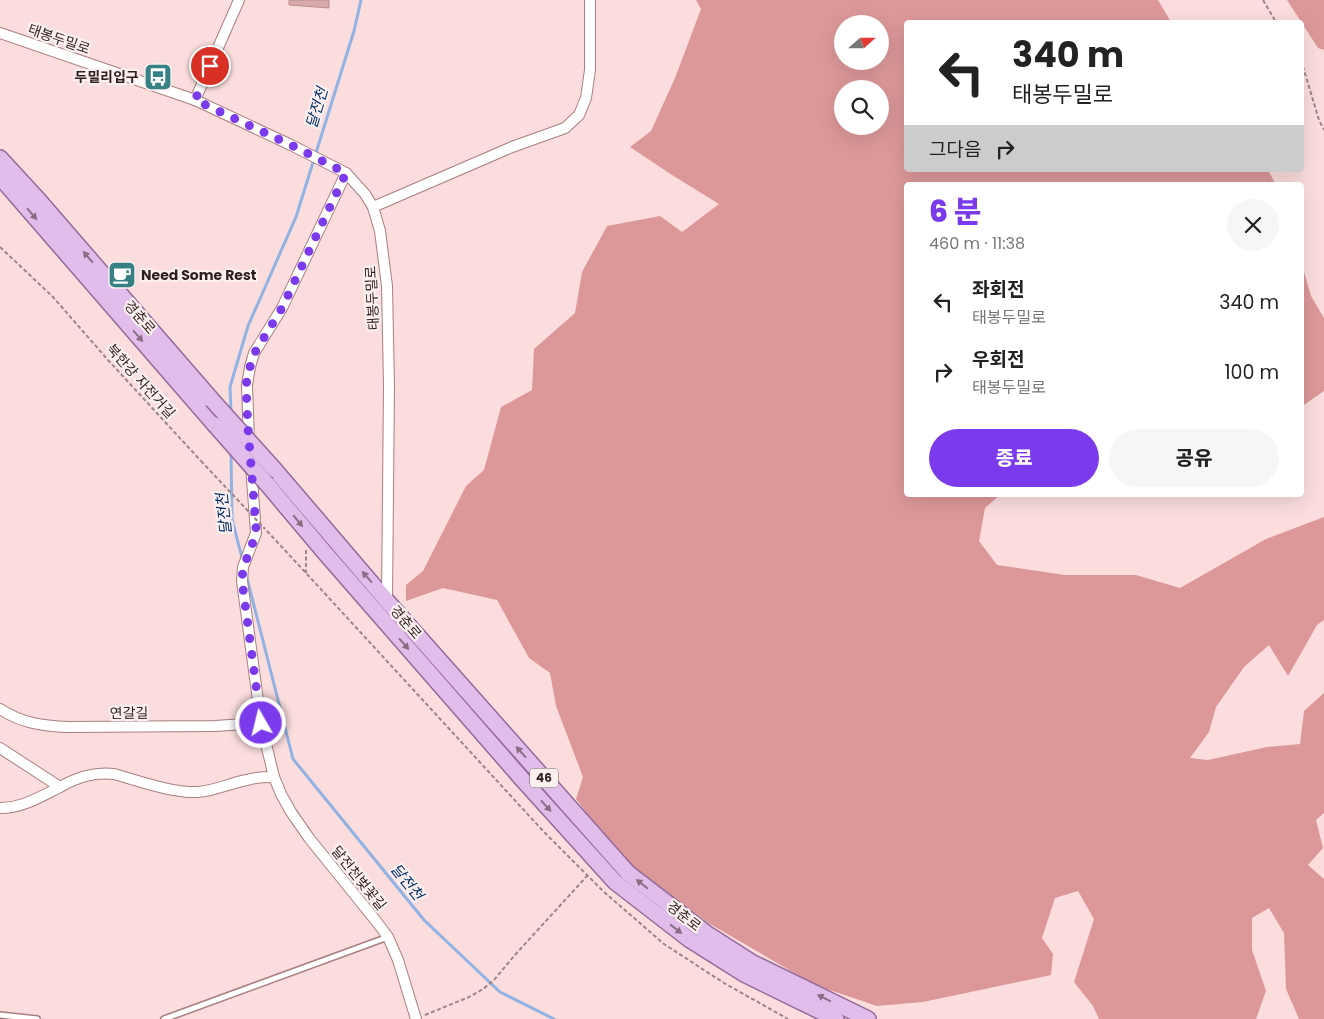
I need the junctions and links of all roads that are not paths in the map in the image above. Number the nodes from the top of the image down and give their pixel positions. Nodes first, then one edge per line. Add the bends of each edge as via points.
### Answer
1 (239, 0) edge
2 (590, 0) edge
3 (0, 33) edge
4 (195, 100) junction
5 (0, 158) edge
6 (346, 173) junction
7 (0, 177) edge
8 (373, 207) junction
9 (387, 601) junction
10 (0, 709) edge
11 (261, 723) junction
12 (0, 748) edge
13 (274, 777) junction
14 (60, 787) junction
15 (0, 808) edge
16 (388, 937) junction
17 (0, 1015) edge
18 (420, 1017) edge
19 (36, 1019) edge
20 (164, 1019) edge
21 (836, 1019) edge
22 (868, 1019) edge

1 - 4 street
2 - 8 street via 590,70 586,98 579,114 565,128 512,147
3 - 4 street, 태봉두밀로
4 - 6 street, 태봉두밀로
9 -> 5 main road, 경춘로 / 46, bridge
6 - 8 street, 태봉두밀로
6 - 11 street via 282,308 254,354 246,385 261,531 243,567 242,581
7 -> 21 main road, 경춘로 / 46, bridge via 615,882 690,940 736,970
8 - 9 street, 태봉두밀로 via 380,231 387,286
22 -> 9 main road, 경춘로 / 46 via 753,964 706,933 628,873
10 - 11 street, 연갈길 via 20,720 68,728
11 - 13 street, 달전천벚꽃길
12 - 14 street
13 - 14 street via 260,777 212,790 182,792 104,773 87,775
13 - 16 street, 달전천벚꽃길 via 291,812
14 - 15 street via 25,804
16 - 18 street, 달전천벚꽃길
16 - 20 lane
17 - 19 lane

